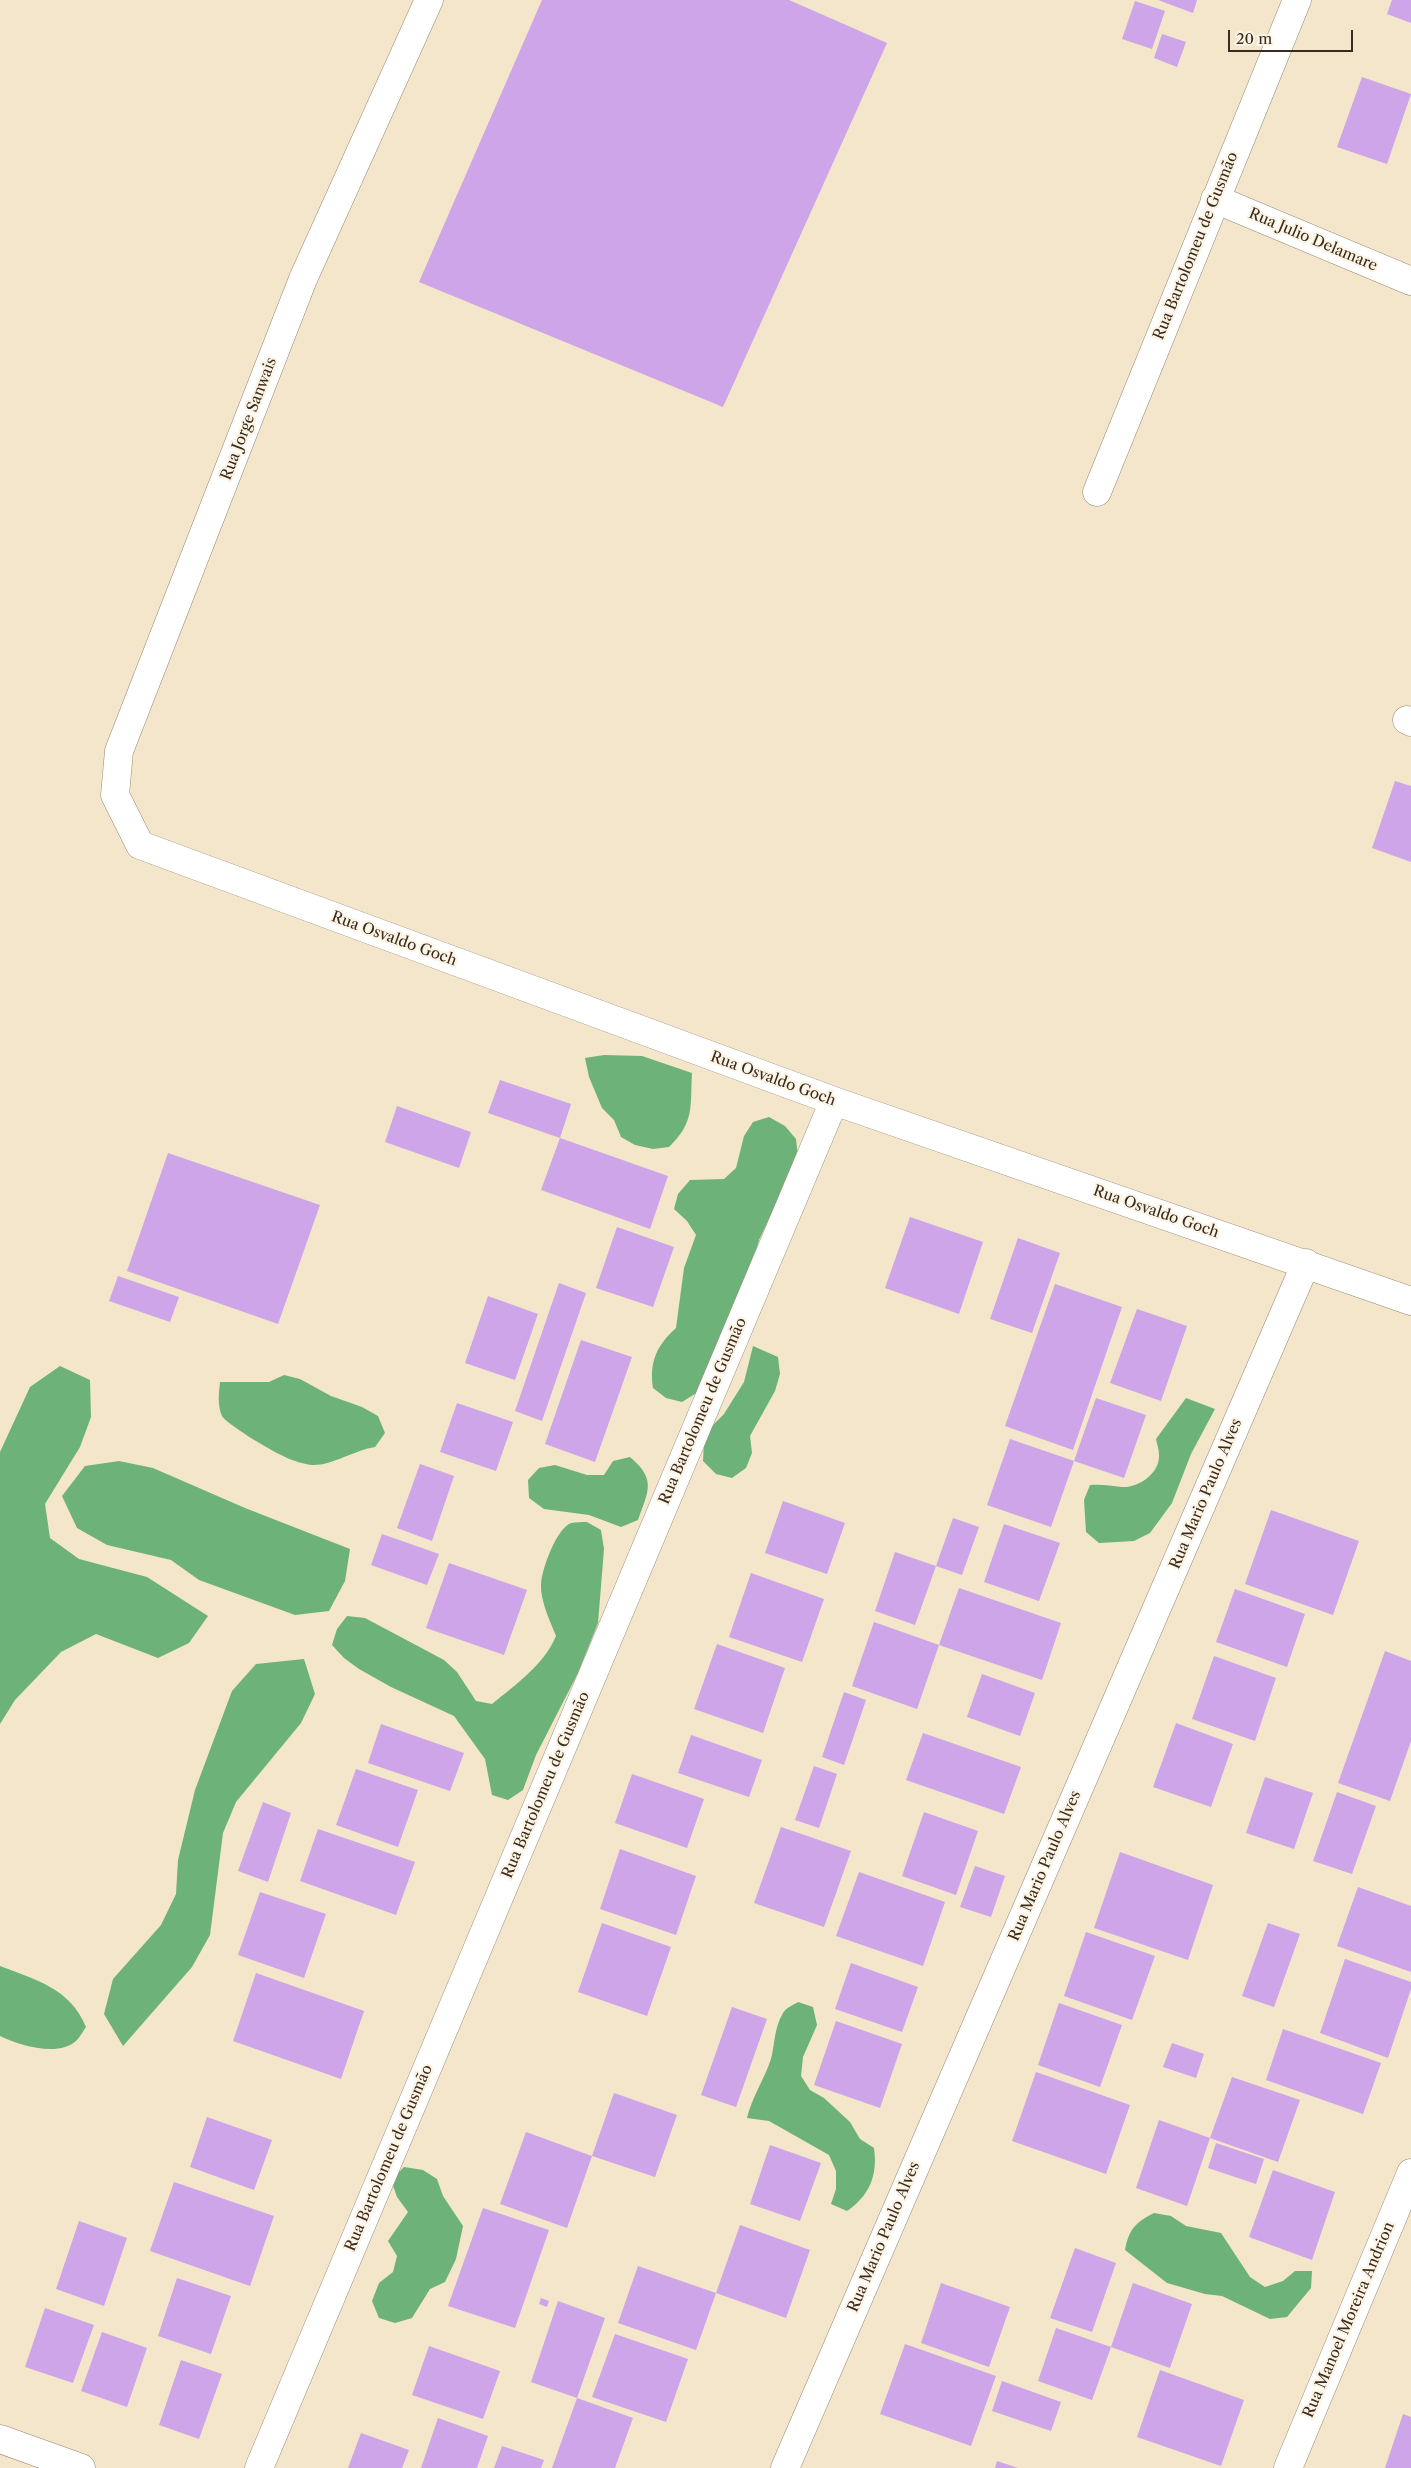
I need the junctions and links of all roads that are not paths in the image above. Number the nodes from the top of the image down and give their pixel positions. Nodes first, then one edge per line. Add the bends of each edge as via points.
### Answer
1 (429, 0) edge
2 (1297, 0) edge
3 (1215, 199) junction
4 (1411, 281) edge
5 (1097, 492) dead end
6 (140, 845) joint
7 (834, 1101) junction
8 (1306, 1263) junction
9 (1411, 1301) edge
10 (1411, 2173) edge
11 (0, 2439) edge
12 (81, 2468) edge
13 (259, 2468) edge
14 (785, 2468) edge
15 (1288, 2468) edge

1 - 6 street, Rua Jorge Sanwais via 303,280 119,751 115,795
2 - 3 street, Rua Bartolomeu de Gusmão
3 - 4 street, Rua Julio Delamare
3 - 5 street, Rua Bartolomeu de Gusmão
6 - 7 street, Rua Osvaldo Goch
7 - 8 street, Rua Osvaldo Goch
7 - 13 street, Rua Bartolomeu de Gusmão
8 - 9 street, Rua Osvaldo Goch
8 - 14 street, Rua Mario Paulo Alves
10 - 15 street, Rua Manoel Moreira Andrion
11 - 12 street

